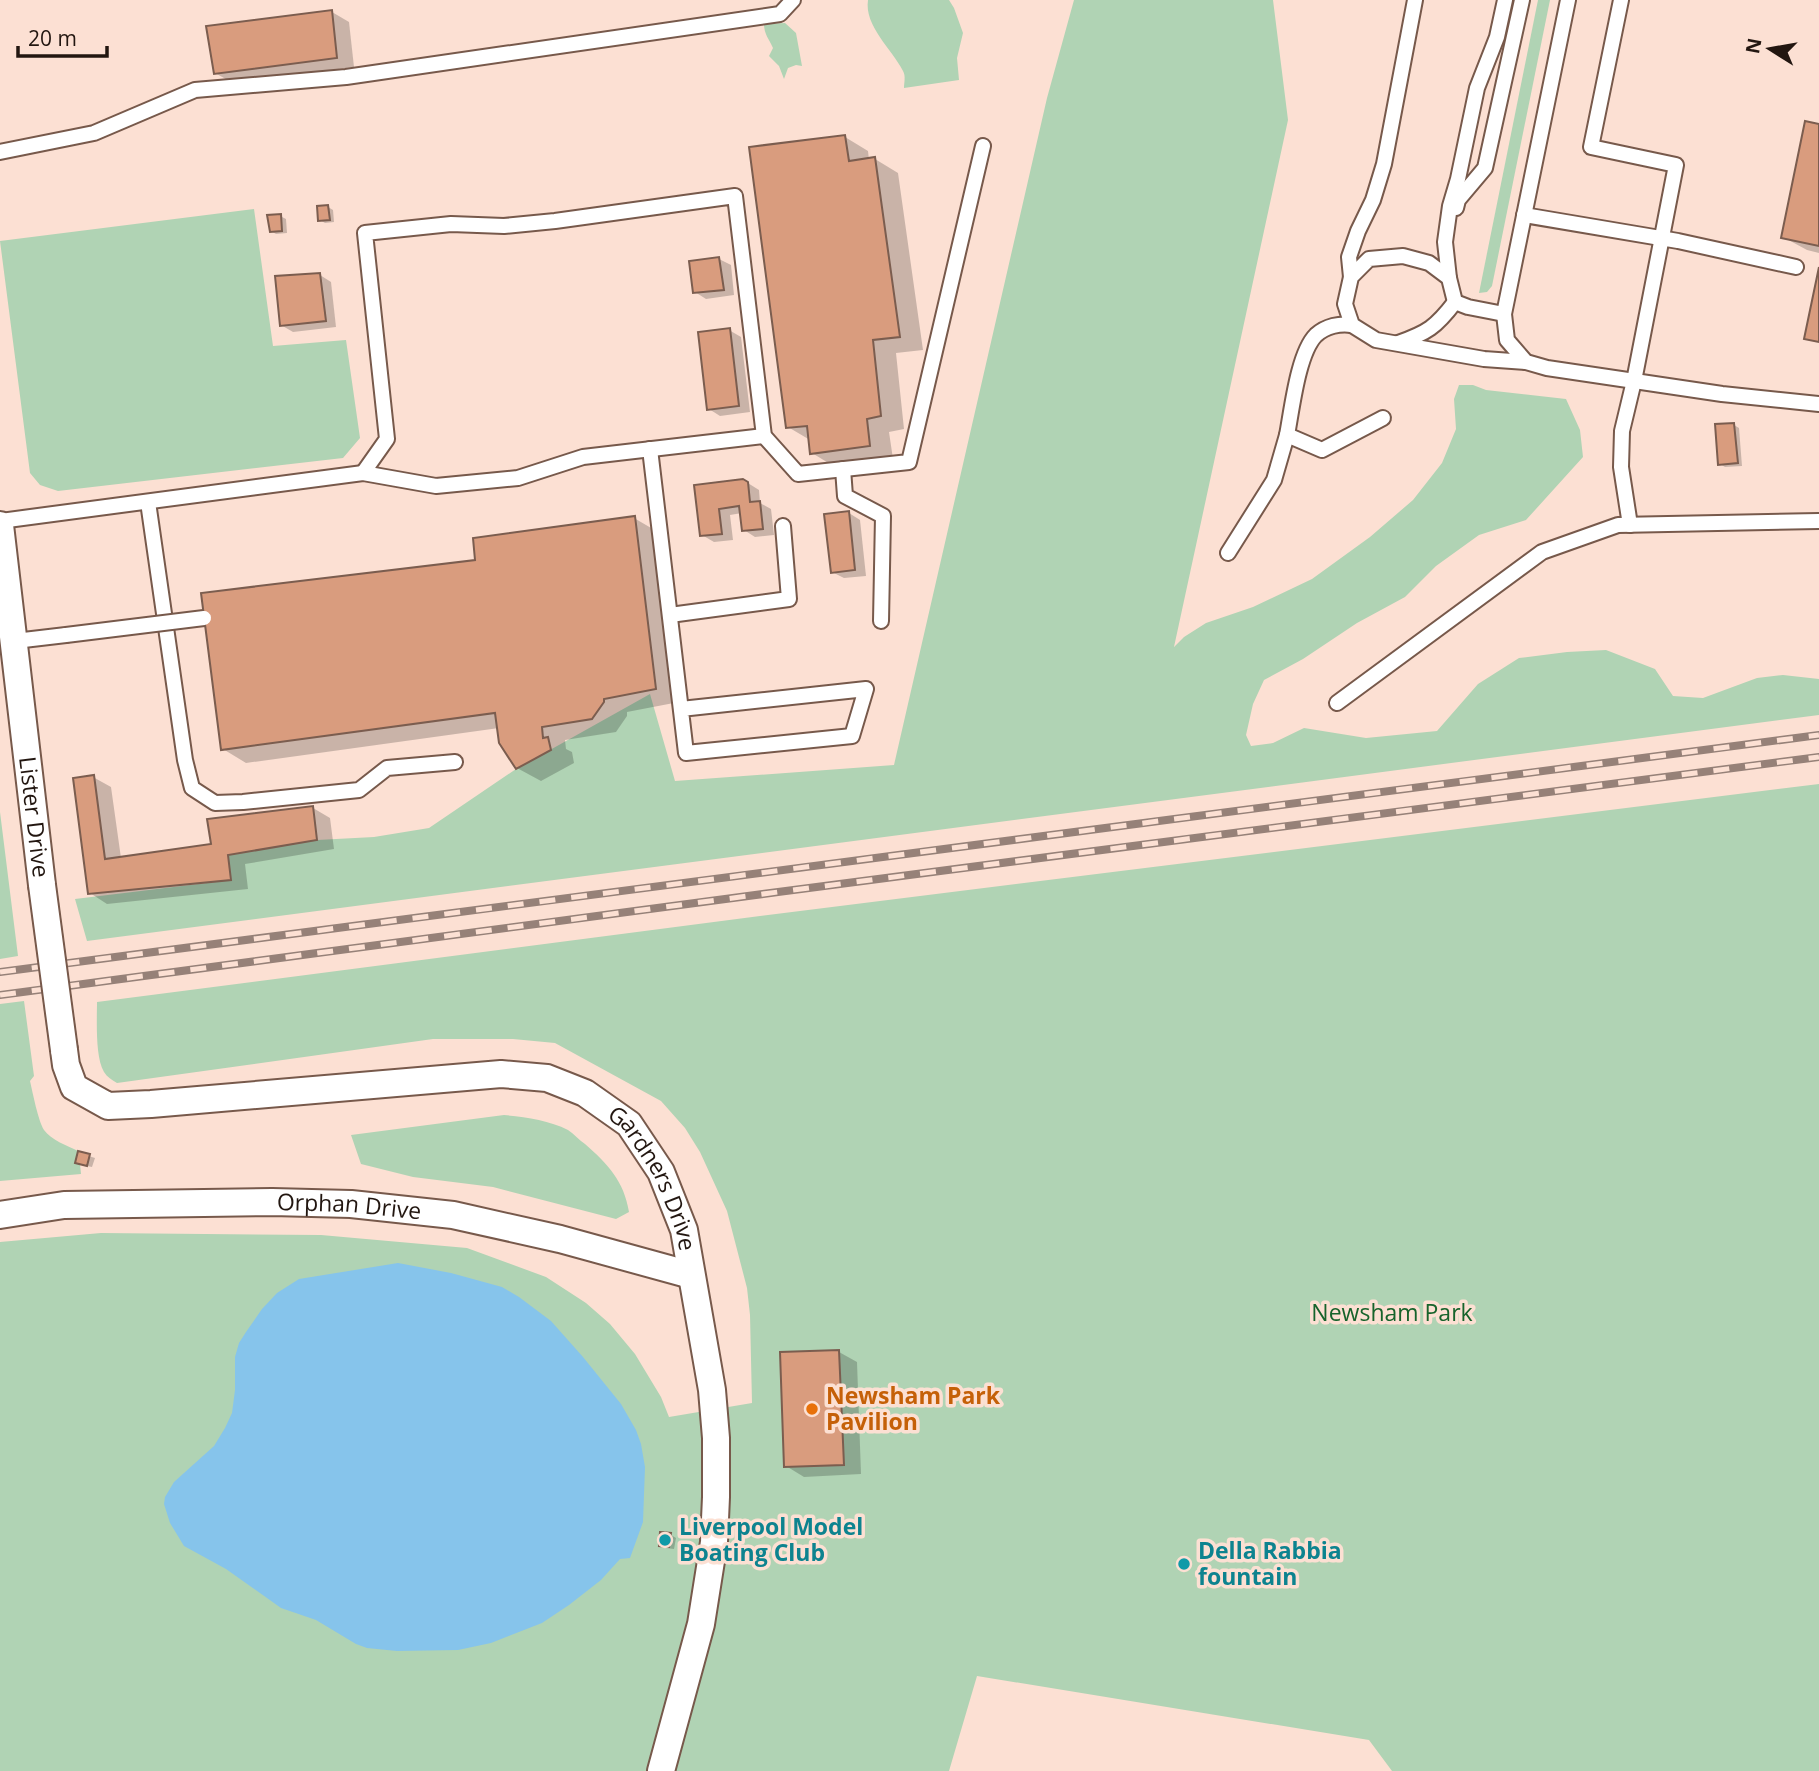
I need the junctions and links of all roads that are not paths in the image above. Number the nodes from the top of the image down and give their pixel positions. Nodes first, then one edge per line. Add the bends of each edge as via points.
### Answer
1 (793, 0) edge
2 (1415, 0) edge
3 (1505, 0) edge
4 (1522, 0) edge
5 (1568, 0) edge
6 (1622, 0) edge
7 (983, 146) dead end
8 (0, 152) edge
9 (1524, 215) junction
10 (1661, 239) junction
11 (1445, 242) junction
12 (1796, 267) dead end
13 (1351, 277) junction
14 (1449, 278) junction
15 (1455, 302) junction
16 (1504, 314) junction
17 (1352, 326) junction
18 (1397, 344) junction
19 (1526, 362) junction
20 (1634, 381) junction
21 (1819, 404) edge
22 (1383, 418) dead end
23 (1287, 435) junction
24 (764, 436) junction
25 (650, 449) junction
26 (843, 469) junction
27 (363, 473) junction
28 (148, 502) junction
29 (1819, 521) edge
30 (0, 523) edge
31 (1630, 524) junction
32 (783, 526) dead end
33 (1228, 553) dead end
34 (670, 615) junction
35 (204, 618) dead end
36 (881, 621) dead end
37 (15, 641) junction
38 (1337, 703) dead end
39 (681, 709) junction
40 (455, 762) dead end
41 (92, 1098) joint
42 (0, 1215) edge
43 (691, 1275) junction
44 (661, 1771) edge

1 - 8 lane via 780,14 346,77 195,90 94,133
2 - 13 lane via 1384,164 1349,257
3 - 11 lane via 1497,37 1477,88
4 - 11 lane via 1485,168 1458,200
5 - 9 lane
6 - 10 lane via 1591,147 1676,165
7 - 26 lane via 909,462
9 - 10 lane
9 - 16 lane
10 - 12 lane
10 - 20 lane
11 - 14 lane
13 - 14 lane via 1369,259 1403,256 1429,263
13 - 17 lane via 1345,304
14 - 15 lane
15 - 16 lane
15 - 18 lane via 1422,335
16 - 19 lane via 1507,340
17 - 18 lane via 1376,340
17 - 23 lane via 1339,323 1317,334 1305,352
18 - 19 lane
19 - 20 lane
20 - 21 lane
20 - 31 lane via 1622,431 1621,467
22 - 23 lane via 1322,450
23 - 33 lane via 1275,480
24 - 25 lane
24 - 26 lane via 798,474
24 - 27 lane via 735,196 505,226 451,224 365,233 387,439
25 - 27 lane via 583,457 517,478 436,486
25 - 34 lane
26 - 36 lane via 845,496 883,516
27 - 28 lane
28 - 30 lane
28 - 40 lane via 192,788 215,803 359,790 387,768
29 - 31 lane
30 - 37 street, Lister Drive
31 - 38 lane via 1542,552
32 - 34 lane via 789,599
34 - 39 lane
35 - 37 lane, bridge
37 - 41 street, Lister Drive, bridge via 66,1065 74,1087
39 - 39 lane via 687,753 852,736 866,689
41 - 43 street, Gardners Drive via 108,1106 501,1074 547,1078 585,1093 629,1124 661,1172 676,1205
42 - 43 street, Orphan Drive via 64,1205 351,1204 453,1215
43 - 44 street, Gardners Drive via 712,1390 714,1542 701,1624

